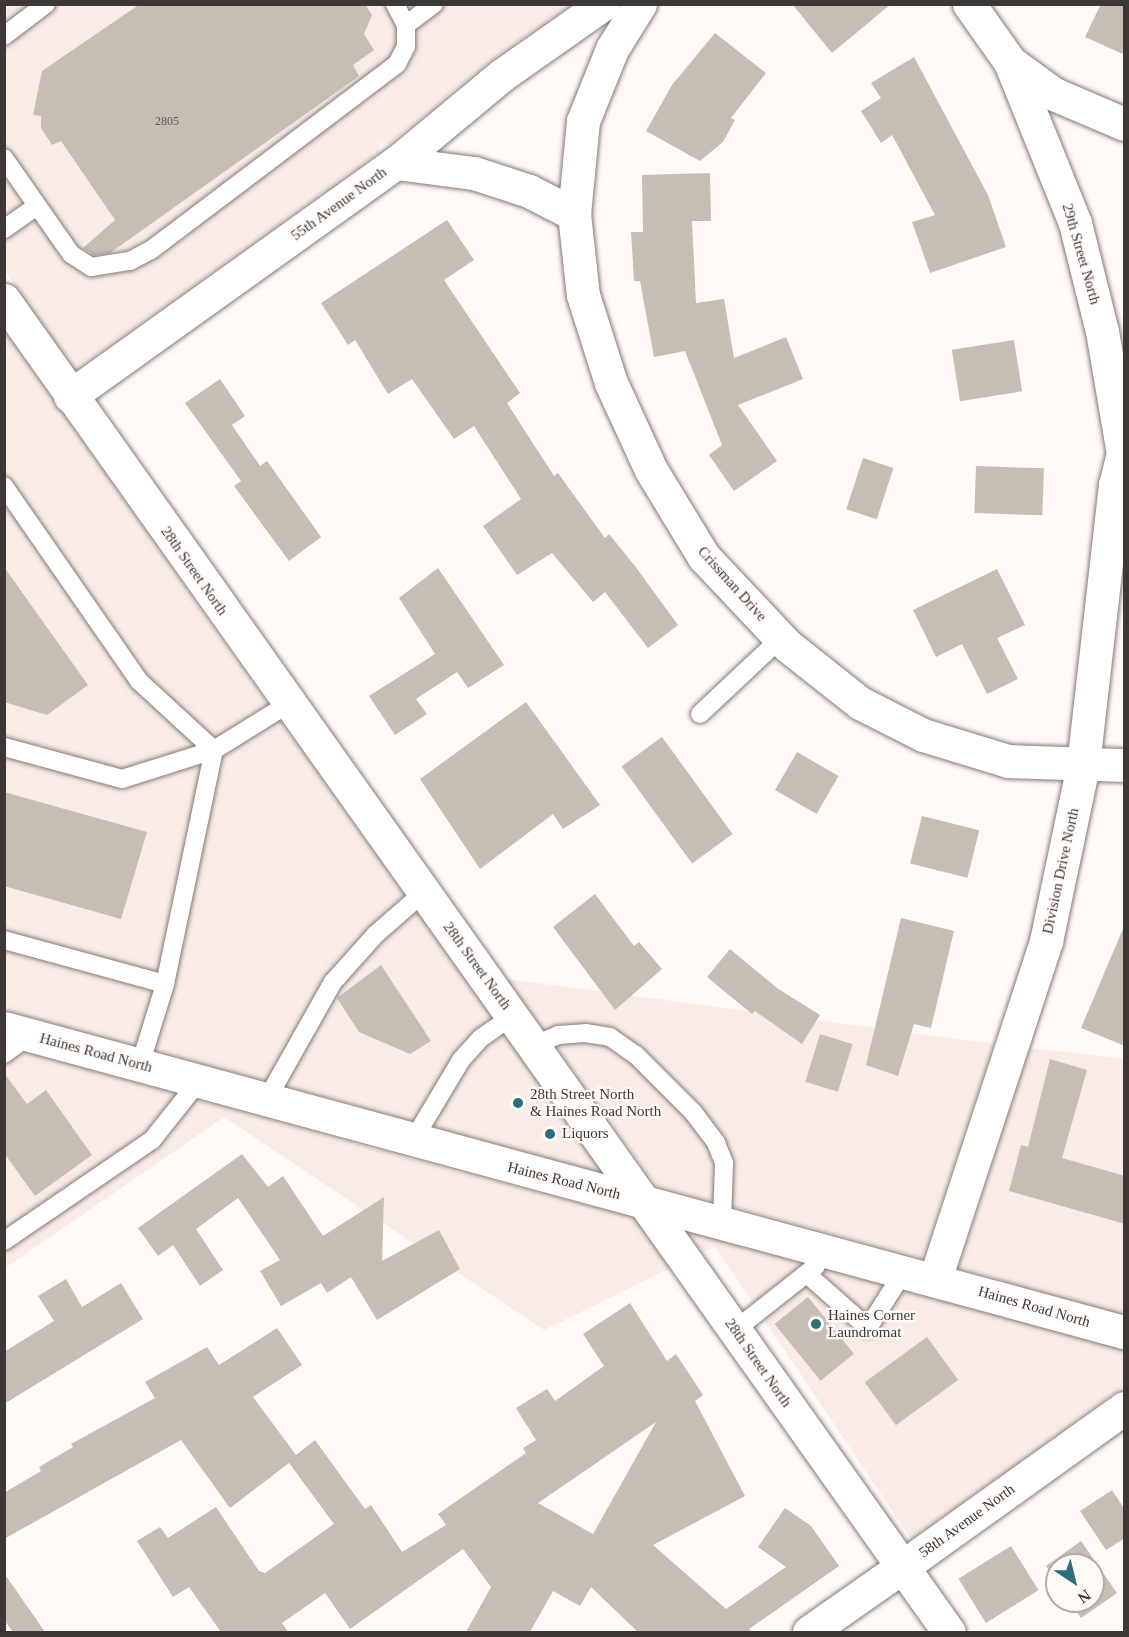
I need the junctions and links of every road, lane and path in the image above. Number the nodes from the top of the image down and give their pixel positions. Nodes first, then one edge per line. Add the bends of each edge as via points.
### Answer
1 (46, 4) edge
2 (396, 4) edge
3 (434, 4) edge
4 (603, 4) edge
5 (640, 4) edge
6 (969, 4) edge
7 (406, 25) junction
8 (4, 36) edge
9 (1010, 62) junction
10 (1125, 124) edge
11 (4, 158) edge
12 (396, 163) junction
13 (37, 206) junction
14 (574, 214) junction
15 (4, 229) edge
16 (4, 300) edge
17 (70, 396) junction
18 (1124, 451) edge
19 (4, 486) edge
20 (781, 638) junction
21 (288, 704) junction
22 (700, 714) dead end
23 (4, 747) edge
24 (214, 750) junction
25 (1083, 765) junction
26 (1125, 765) edge
27 (424, 892) junction
28 (4, 940) edge
29 (165, 984) junction
30 (513, 1016) junction
31 (17, 1032) edge
32 (534, 1045) junction
33 (4, 1054) edge
34 (140, 1065) junction
35 (199, 1080) junction
36 (267, 1099) junction
37 (412, 1142) junction
38 (648, 1202) junction
39 (722, 1222) junction
40 (4, 1241) edge
41 (834, 1252) junction
42 (904, 1271) junction
43 (807, 1274) junction
44 (935, 1279) junction
45 (735, 1330) junction
46 (1125, 1332) edge
47 (1125, 1408) edge
48 (902, 1567) junction
49 (809, 1632) edge
50 (949, 1632) edge

1 - 8 lane
2 - 7 lane
3 - 7 lane
4 - 12 street, 55th Avenue North via 502,75
5 - 14 street, Crissman Drive via 612,49 583,121
6 - 9 street, 29th Street North
7 - 13 lane via 406,46 384,76 151,250 130,261 91,267 72,254
9 - 10 street, 29th Street North via 1054,94
9 - 18 street, 29th Street North via 1075,223 1102,331
11 - 13 lane
12 - 14 street via 474,173 529,191
12 - 17 street, 55th Avenue North
13 - 15 lane
14 - 20 street, Crissman Drive via 583,295 610,383 651,470 704,557
16 - 17 street, 28th Street North
17 - 21 street, 28th Street North
18 - 25 street, Division Drive North via 1114,485
19 - 24 lane via 139,681
20 - 22 lane
20 - 25 street, Crissman Drive via 860,703 923,735 1008,761
21 - 24 lane
21 - 27 street, 28th Street North
23 - 24 lane via 122,779
24 - 29 lane
25 - 26 street, Crissman Drive
25 - 44 street, Division Drive North via 1046,941
27 - 30 street, 28th Street North
27 - 36 lane via 376,934 333,982
28 - 29 lane
29 - 34 lane
30 - 32 street, 28th Street North
30 - 37 lane via 481,1038 461,1060
31 - 33 lane
31 - 34 street, Haines Road North
32 - 38 street, 28th Street North
32 - 39 lane via 558,1035 585,1033 610,1037 636,1055 693,1112 716,1143 724,1163
34 - 35 street, Haines Road North
35 - 36 street, Haines Road North
35 - 40 lane via 152,1140
36 - 37 street, Haines Road North
37 - 38 street, Haines Road North
38 - 39 street, Haines Road North
38 - 45 street, 28th Street North
39 - 41 street, Haines Road North
41 - 42 street, Haines Road North
41 - 43 lane
42 - 43 lane via 868,1328
42 - 44 street, Haines Road North
43 - 45 lane
44 - 46 street, Haines Road North
45 - 48 street, 28th Street North
47 - 48 street, 58th Avenue North
48 - 49 street, 58th Avenue North
48 - 50 street, 28th Street North

